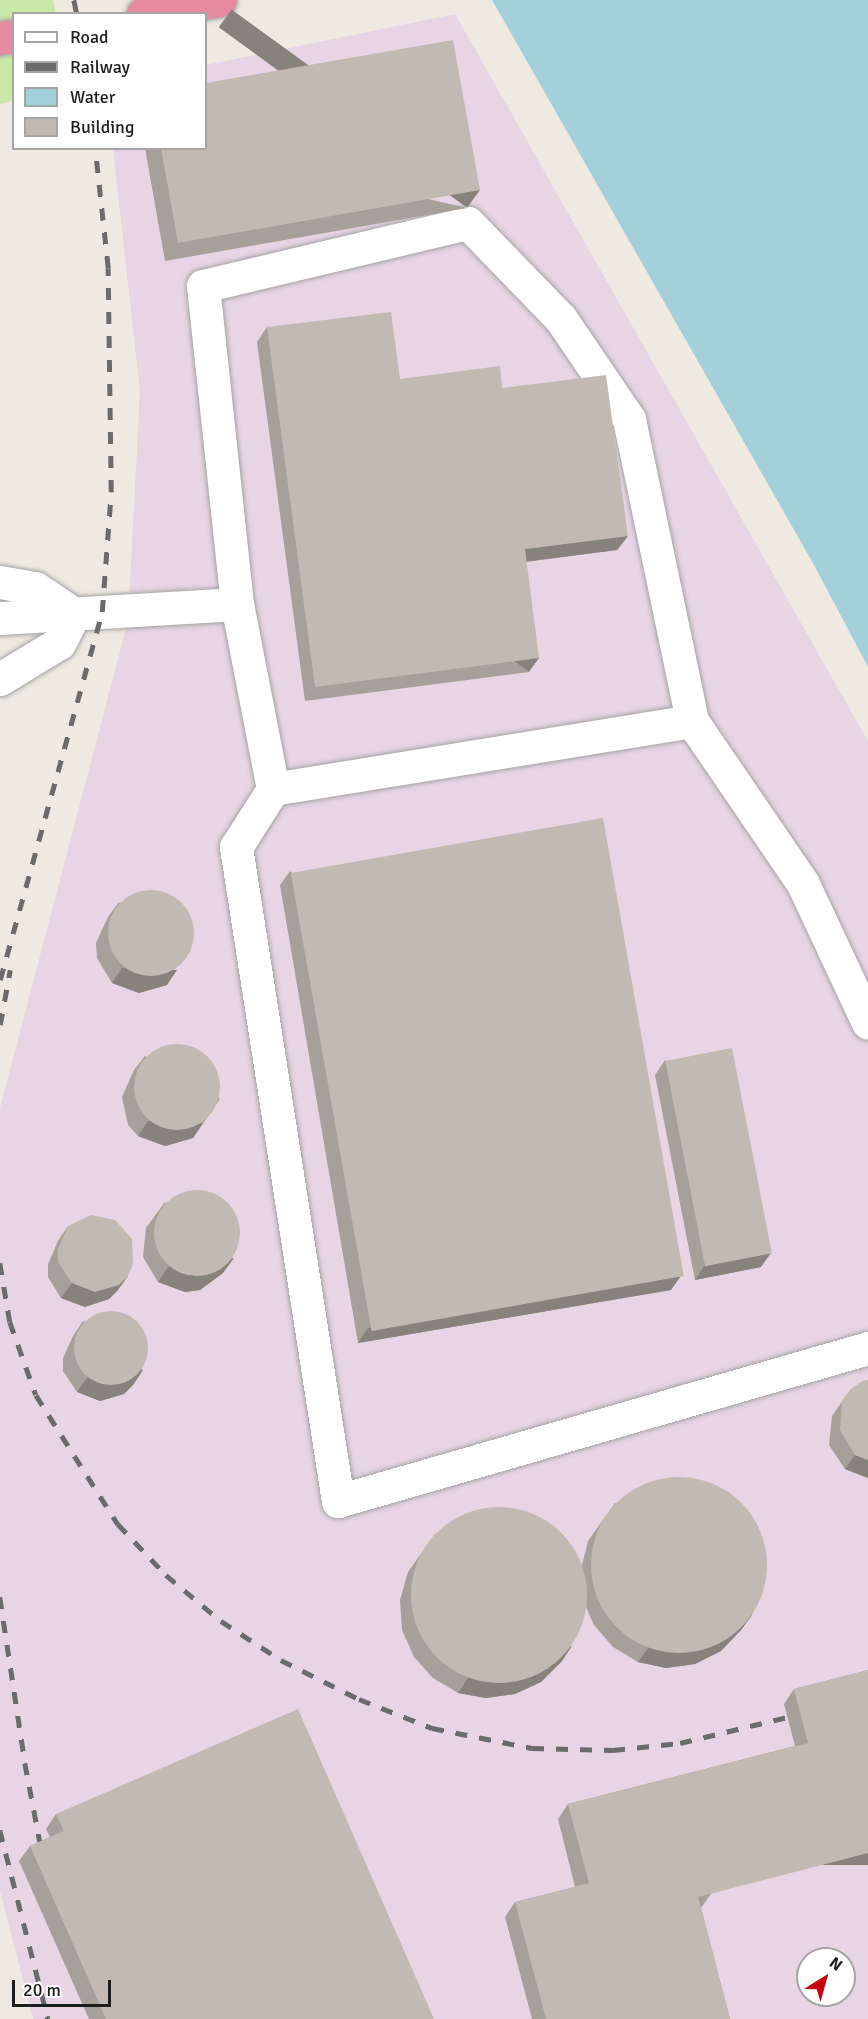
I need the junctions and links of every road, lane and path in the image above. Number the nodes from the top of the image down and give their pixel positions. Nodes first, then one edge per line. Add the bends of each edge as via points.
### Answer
1 (220, 0) edge
2 (154, 12) edge
3 (0, 582) edge
4 (237, 604) junction
5 (74, 614) junction
6 (0, 618) edge
7 (0, 679) edge
8 (692, 721) junction
9 (273, 789) junction
10 (868, 1023) edge
11 (868, 1348) edge

1 - 2 highway
3 - 5 lane via 35,588
4 - 5 lane
4 - 8 lane via 203,286 468,223 561,319 629,419
4 - 9 lane
5 - 6 lane
5 - 7 lane via 59,643
8 - 9 lane
8 - 10 lane via 803,884
9 - 11 lane via 236,847 338,1501

